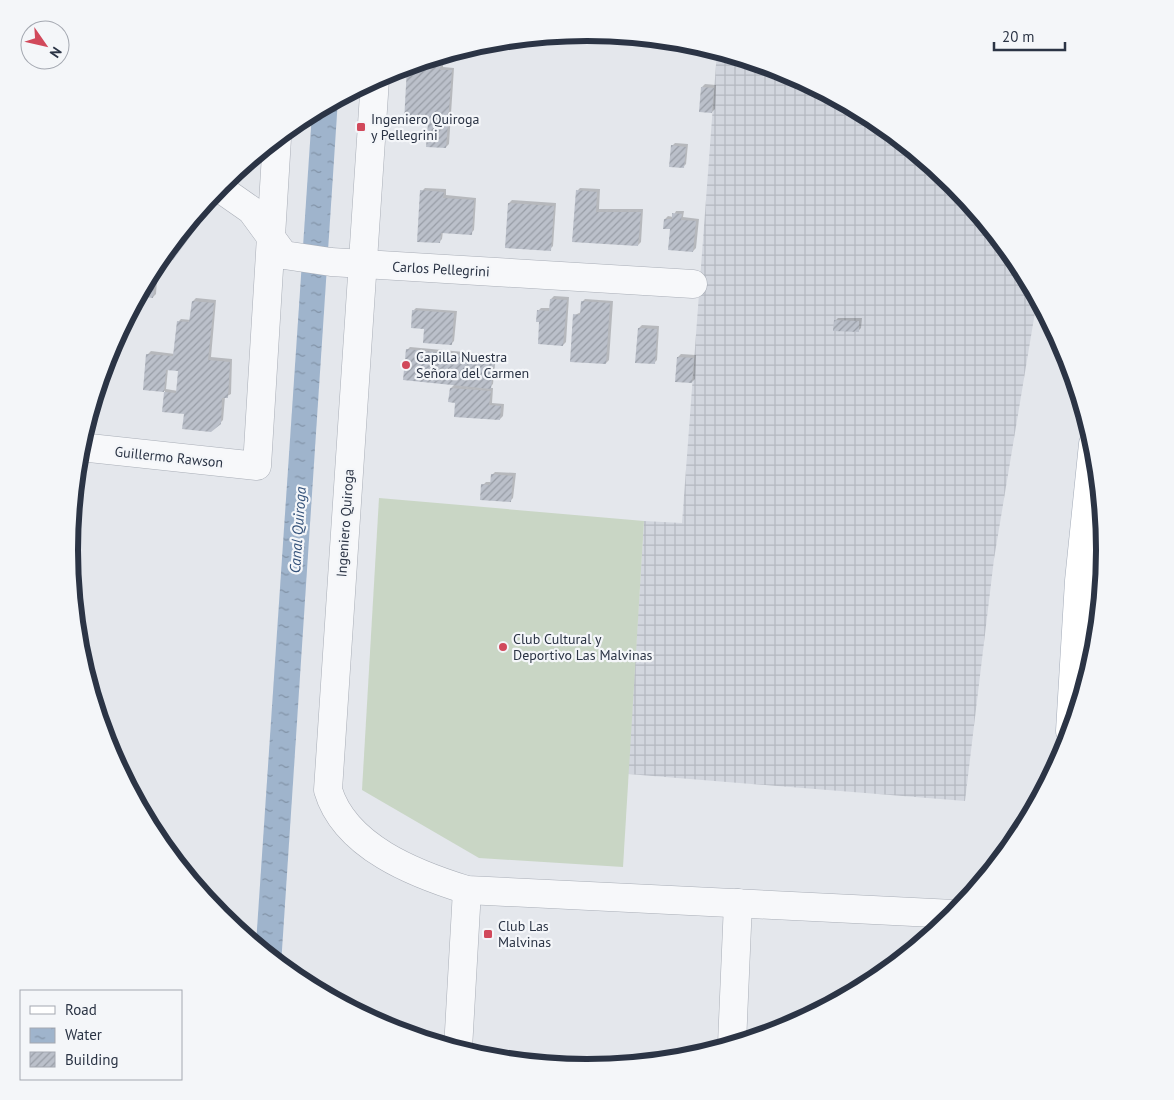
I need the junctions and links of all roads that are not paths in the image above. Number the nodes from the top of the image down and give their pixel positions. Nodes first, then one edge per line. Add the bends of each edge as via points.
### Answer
1 (374, 88) edge
2 (276, 146) edge
3 (225, 192) edge
4 (271, 237) junction
5 (363, 264) junction
6 (694, 284) dead end
7 (89, 448) edge
8 (1090, 476) edge
9 (1072, 705) edge
10 (467, 890) junction
11 (738, 903) junction
12 (943, 913) edge
13 (732, 1037) edge
14 (458, 1042) edge

1 - 5 street, Ingeniero Quiroga
2 - 4 street
3 - 4 street, Carlos Pellegrini via 251,210
4 - 5 street, Carlos Pellegrini via 284,255
4 - 7 street, Guillermo Rawson via 257,466
5 - 6 street, Carlos Pellegrini
5 - 10 street, Ingeniero Quiroga via 328,790 342,817 360,837 415,871
8 - 9 main road
10 - 11 street, Ingeniero Quiroga
10 - 14 street
11 - 12 street, Ingeniero Quiroga
11 - 13 street

